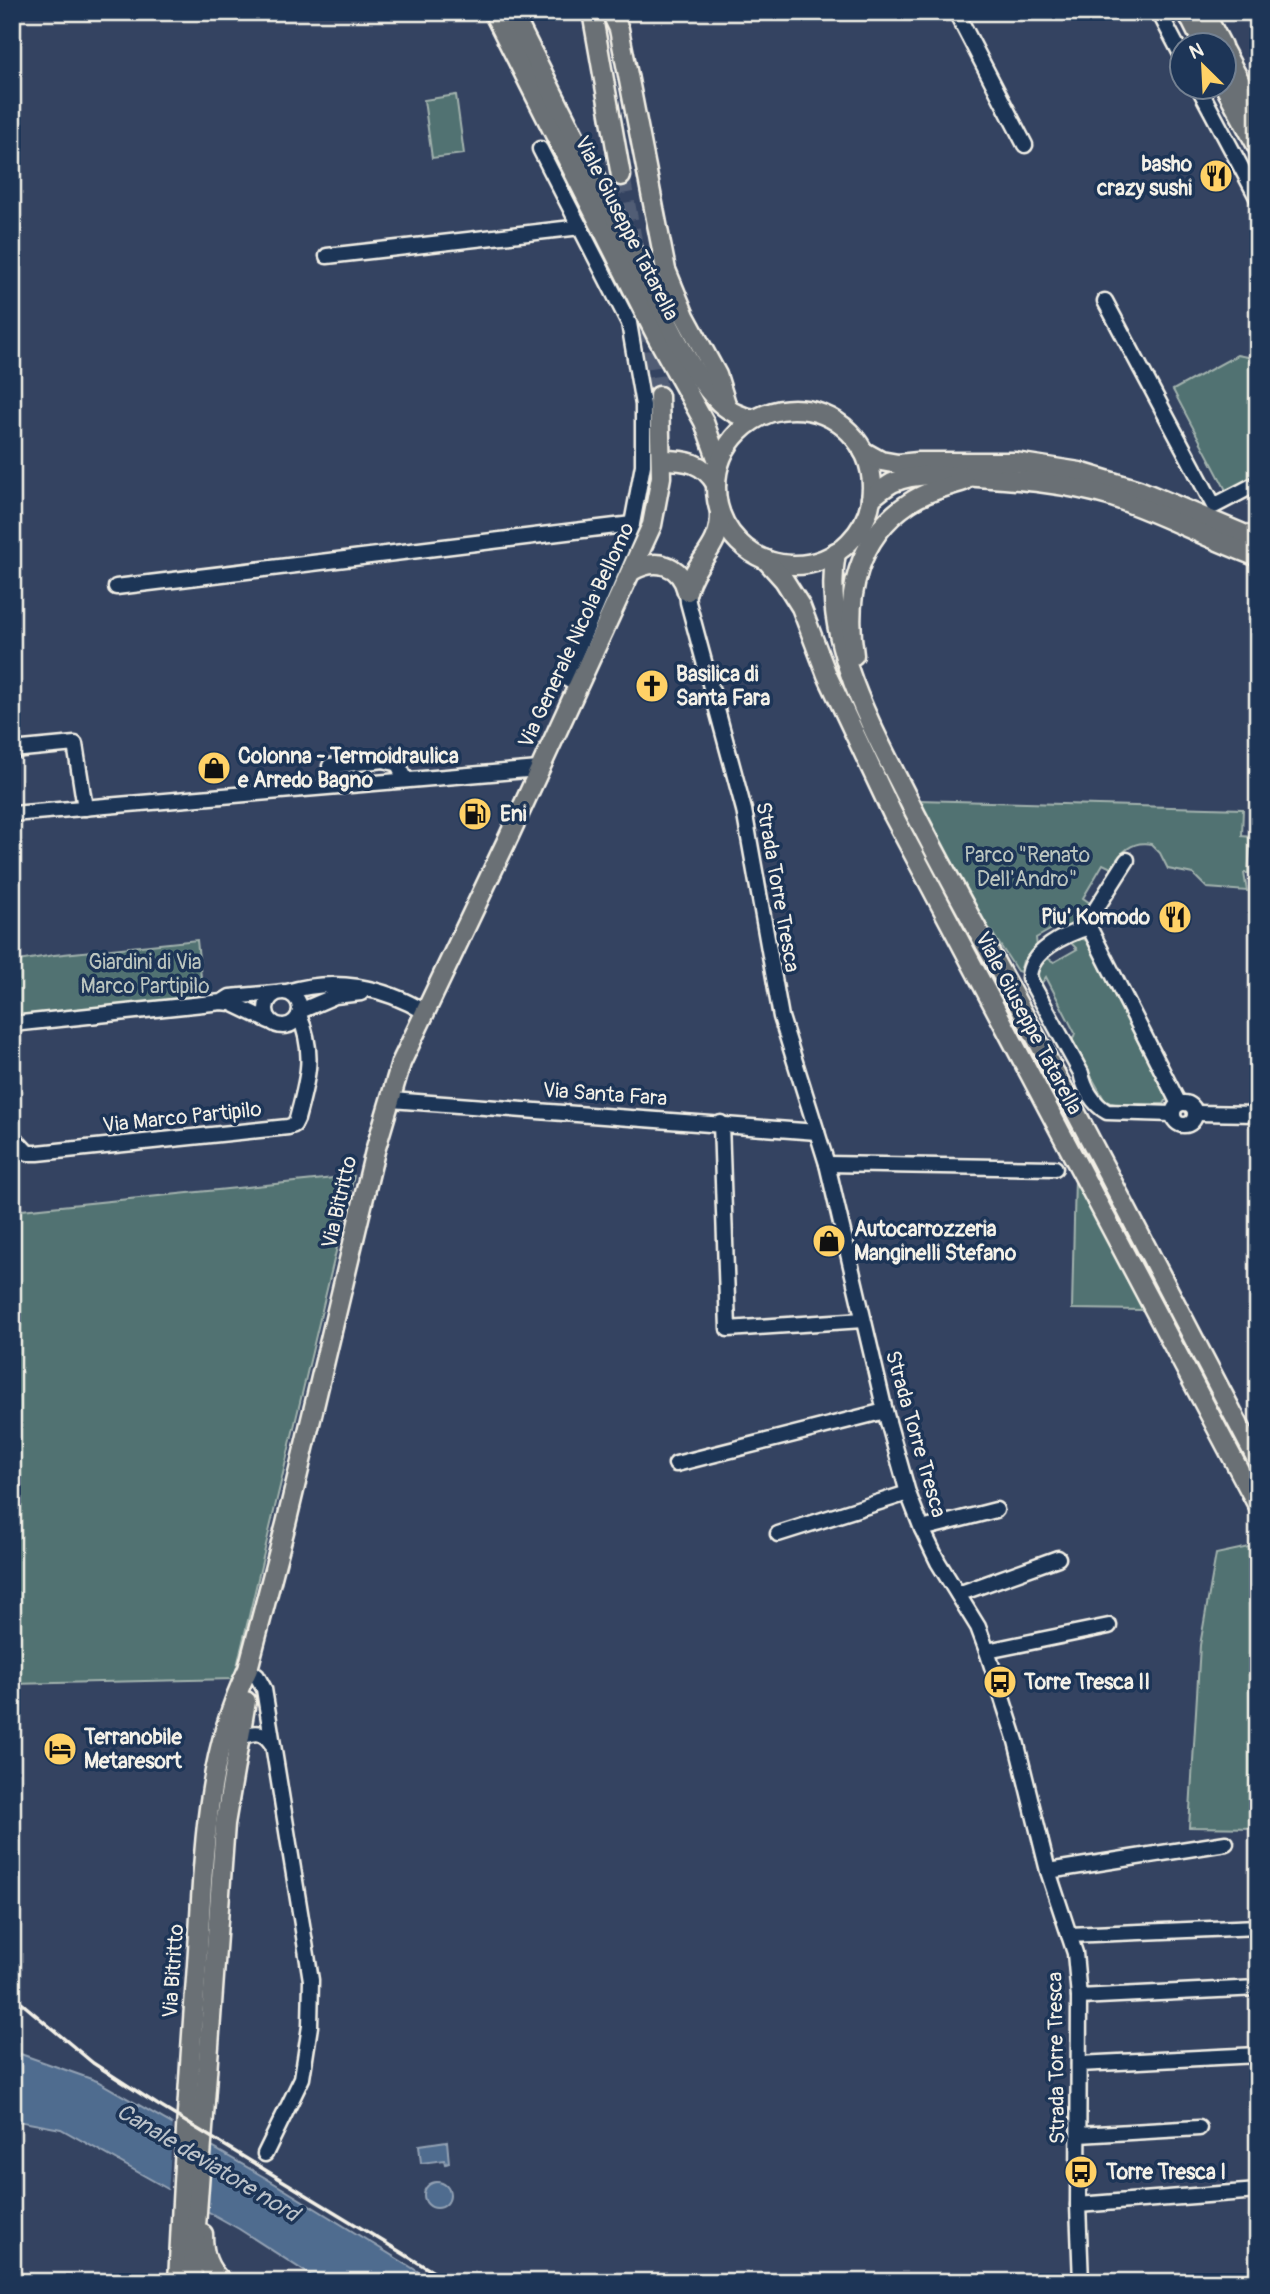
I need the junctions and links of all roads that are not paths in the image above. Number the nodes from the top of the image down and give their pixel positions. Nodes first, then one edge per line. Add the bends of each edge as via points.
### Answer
1 (493, 12) edge
2 (512, 12) edge
3 (592, 12) edge
4 (611, 12) edge
5 (956, 12) edge
6 (1160, 12) edge
7 (1187, 12) edge
8 (1204, 12) edge
9 (1170, 32) edge
10 (1197, 32) edge
11 (1215, 32) edge
12 (1238, 83) edge
13 (1206, 102) edge
14 (1250, 111) edge
15 (1256, 140) edge
16 (1025, 145) dead end
17 (540, 149) dead end
18 (621, 176) tunnel mouth
19 (587, 180) junction
20 (1258, 199) edge
21 (581, 227) junction
22 (327, 256) dead end
23 (1105, 301) dead end
24 (659, 396) tunnel mouth
25 (728, 410) junction
26 (755, 419) junction
27 (863, 451) junction
28 (662, 460) junction
29 (719, 464) junction
30 (978, 477) junction
31 (1258, 483) edge
32 (716, 484) junction
33 (871, 498) junction
34 (720, 511) junction
35 (632, 524) junction
36 (1258, 540) edge
37 (747, 549) junction
38 (836, 552) junction
39 (706, 557) junction
40 (1258, 557) edge
41 (766, 560) junction
42 (632, 571) junction
43 (116, 587) dead end
44 (687, 592) junction
45 (578, 685) junction
46 (862, 700) junction
47 (12, 750) edge
48 (540, 769) junction
49 (406, 780) junction
50 (342, 786) junction
51 (85, 808) junction
52 (12, 814) edge
53 (1126, 860) dead end
54 (1089, 927) junction
55 (376, 990) junction
56 (281, 993) junction
57 (222, 1002) junction
58 (425, 1012) junction
59 (299, 1013) junction
60 (12, 1024) edge
61 (276, 1024) junction
62 (309, 1058) junction
63 (391, 1100) junction
64 (1176, 1109) junction
65 (1258, 1114) edge
66 (721, 1123) junction
67 (817, 1132) junction
68 (12, 1136) edge
69 (827, 1164) junction
70 (1055, 1168) dead end
71 (863, 1320) junction
72 (885, 1411) junction
73 (1258, 1461) edge
74 (676, 1464) dead end
75 (908, 1493) junction
76 (1258, 1506) edge
77 (996, 1510) dead end
78 (922, 1529) junction
79 (778, 1534) dead end
80 (1058, 1558) dead end
81 (958, 1594) junction
82 (1109, 1626) dead end
83 (987, 1651) junction
84 (248, 1669) junction
85 (238, 1744) junction
86 (272, 1744) junction
87 (1226, 1843) dead end
88 (1048, 1871) junction
89 (1258, 1927) edge
90 (1069, 1935) junction
91 (1258, 1987) edge
92 (1079, 1997) junction
93 (1258, 2055) edge
94 (199, 2062) junction
95 (1079, 2064) junction
96 (1199, 2128) dead end
97 (1079, 2135) junction
98 (265, 2154) dead end
99 (1258, 2191) edge
100 (1078, 2205) junction
101 (169, 2282) edge
102 (178, 2282) edge
103 (192, 2282) edge
104 (222, 2282) edge
105 (1080, 2282) edge

1 - 19 main road, Viale Giuseppe Tatarella
2 - 19 main road, Viale Giuseppe Tatarella
3 - 18 main road
4 - 25 main road via 619,29 663,261 678,302 717,375
5 - 16 street
6 - 9 street
7 - 10 main road
8 - 11 main road
12 - 14 main road
13 - 20 street
14 - 15 main road
17 - 21 street
19 - 25 main road, Viale Giuseppe Tatarella via 696,371
19 - 29 main road, Viale Giuseppe Tatarella via 658,339 704,422
21 - 22 street
21 - 35 street via 632,337 643,417 643,465
23 - 31 street via 1214,506
24 - 28 main road, Via Generale Nicola Bellomo
25 - 26 main road
26 - 27 main road via 775,411 816,412 851,434
26 - 29 main road via 733,438
27 - 33 main road
27 - 36 main road via 898,464 1015,461 1080,472 1139,490
28 - 32 main road via 700,465
28 - 42 main road, Via Generale Nicola Bellomo via 652,525
29 - 32 main road
30 - 33 main road via 901,479
30 - 40 main road via 1048,482 1110,497
30 - 46 main road via 910,502 870,543 852,590 852,642
32 - 34 main road
33 - 38 main road via 859,529
34 - 37 main road via 730,532
34 - 39 main road via 717,540
35 - 43 street
35 - 45 street via 565,678
37 - 39 main road via 723,550
37 - 41 main road
38 - 41 main road via 802,564
38 - 46 main road, Viale Giuseppe Tatarella via 834,605 849,669
39 - 44 main road
41 - 76 main road, Viale Giuseppe Tatarella via 801,607 827,675 893,815
42 - 44 main road via 647,564 669,567 681,577
42 - 45 main road, Via Generale Nicola Bellomo
44 - 67 street, Strada Torre Tresca via 744,810 781,1017
45 - 48 main road, Via Generale Nicola Bellomo
46 - 73 main road, Viale Giuseppe Tatarella via 936,855
47 - 51 street via 75,744
48 - 49 street
48 - 58 main road, Via Bitritto
49 - 50 street
49 - 50 street via 398,764 384,760 330,766
50 - 51 street
51 - 52 street
53 - 54 street
54 - 64 street
54 - 64 street via 1034,958 1029,978 1098,1107 1107,1112
55 - 56 street via 353,985
55 - 58 street
55 - 59 street via 335,996
56 - 57 street via 230,997
56 - 59 street via 296,997
56 - 61 street via 270,996 265,1006
57 - 60 street
57 - 61 street
58 - 63 main road, Via Bitritto via 401,1063
59 - 61 street via 292,1023
59 - 62 street, Via Marco Partipilo
61 - 62 street
62 - 68 street, Via Marco Partipilo via 297,1119 288,1127 38,1153 28,1153
63 - 66 street, Via Santa Fara
63 - 84 main road, Via Bitritto
64 - 65 street via 1178,1123 1185,1124 1195,1113
66 - 67 street, Via Santa Fara
66 - 71 street via 728,1329
67 - 69 street, Strada Torre Tresca
69 - 70 street
69 - 71 street, Strada Torre Tresca
71 - 72 street, Strada Torre Tresca
72 - 74 street
72 - 75 street, Strada Torre Tresca
75 - 78 street, Strada Torre Tresca
75 - 79 street
77 - 78 street
78 - 81 street, Strada Torre Tresca
80 - 81 street
81 - 83 street, Strada Torre Tresca
82 - 83 street
83 - 88 street, Strada Torre Tresca via 1016,1741
84 - 85 main road, Via Bitritto
84 - 86 street via 264,1689
84 - 94 main road, Via Bitritto via 222,1743 208,1812 201,1898
85 - 86 street via 244,1736 261,1733
85 - 94 main road, Via Bitritto
86 - 98 street via 311,1980 302,2078
87 - 88 street
88 - 90 street, Strada Torre Tresca
89 - 90 street
90 - 92 street, Strada Torre Tresca
91 - 92 street
92 - 95 street, Strada Torre Tresca
93 - 95 street
94 - 101 main road via 182,2089
94 - 102 main road, Via Bitritto
94 - 103 main road, Via Bitritto
94 - 104 main road via 212,2092 203,2248 207,2264
95 - 97 street, Strada Torre Tresca
96 - 97 street
97 - 100 street, Strada Torre Tresca
99 - 100 street
100 - 105 street, Strada Torre Tresca

